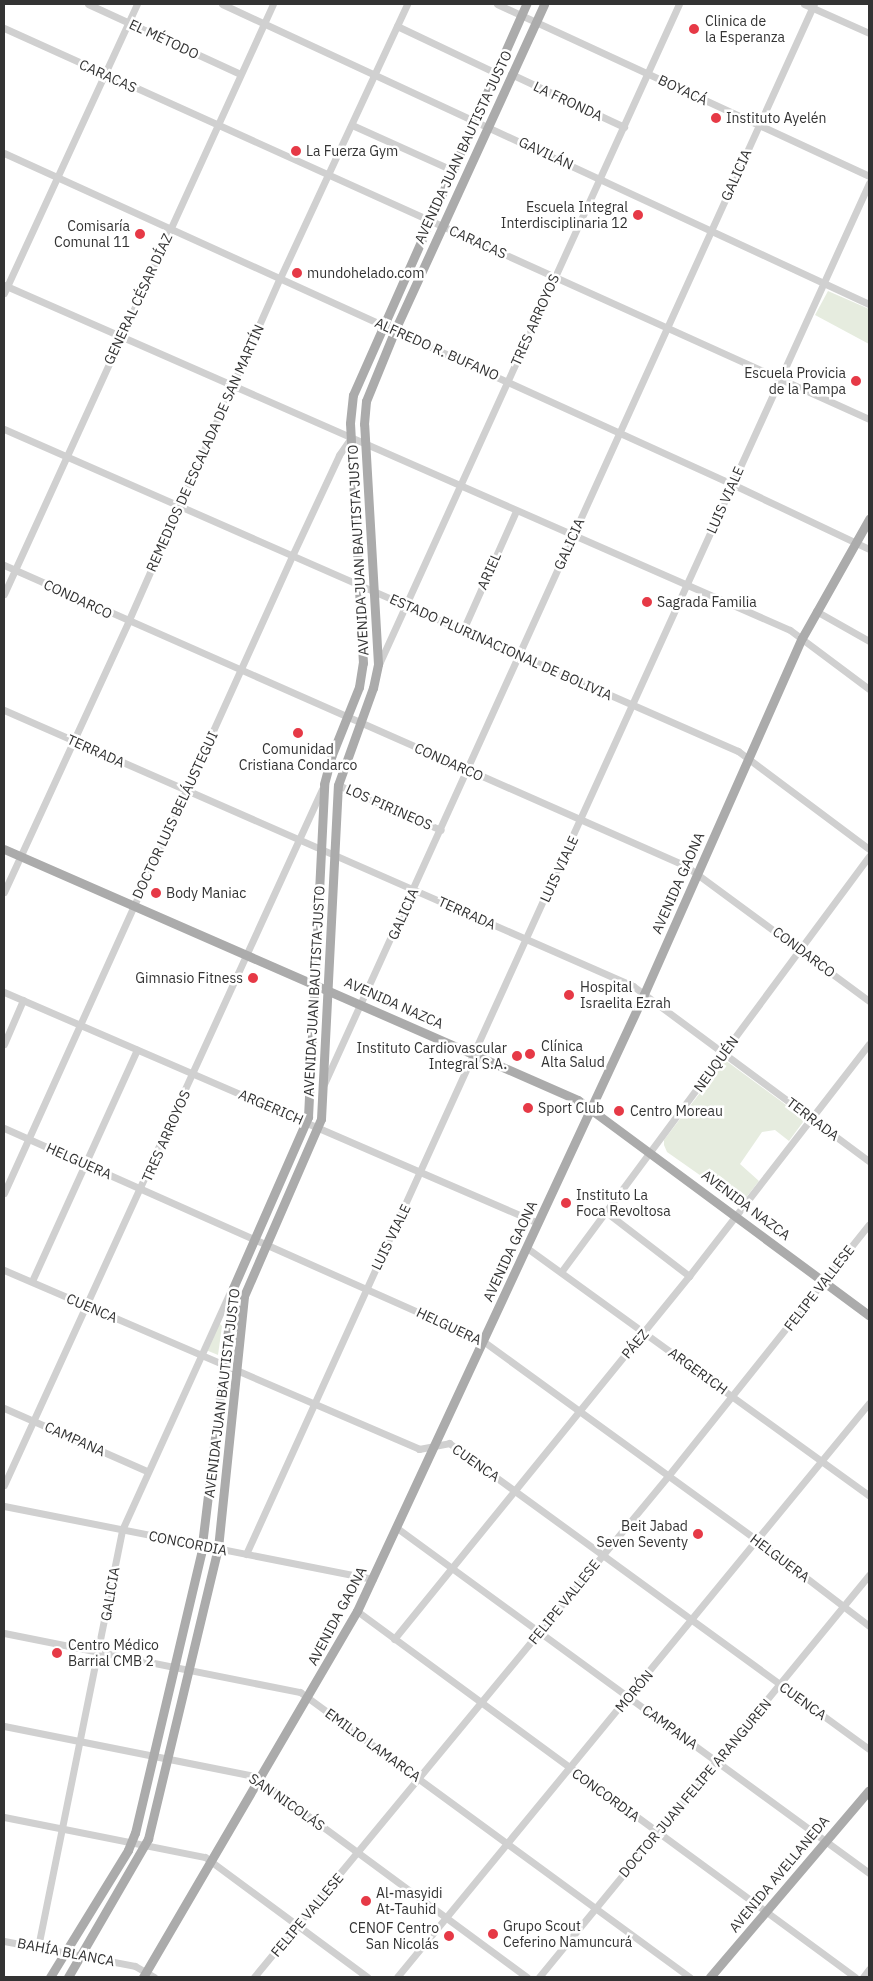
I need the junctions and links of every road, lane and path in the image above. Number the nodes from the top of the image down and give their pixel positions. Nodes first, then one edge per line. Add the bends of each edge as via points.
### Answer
1 (88, 4) edge
2 (137, 4) edge
3 (222, 4) edge
4 (273, 4) edge
5 (407, 4) edge
6 (497, 4) edge
7 (526, 4) edge
8 (544, 4) edge
9 (679, 4) edge
10 (804, 4) edge
11 (813, 6) edge
12 (521, 15) junction
13 (128, 22) junction
14 (536, 22) junction
15 (264, 23) junction
16 (397, 26) junction
17 (4, 28) edge
18 (869, 33) edge
19 (496, 73) junction
20 (648, 73) junction
21 (102, 74) junction
22 (240, 74) junction
23 (511, 74) junction
24 (375, 75) junction
25 (474, 120) junction
26 (217, 124) junction
27 (352, 125) junction
28 (759, 125) junction
29 (487, 126) junction
30 (624, 127) junction
31 (4, 152) edge
32 (452, 170) junction
33 (329, 175) junction
34 (58, 176) junction
35 (869, 176) edge
36 (601, 178) junction
37 (869, 183) edge
38 (430, 220) junction
39 (442, 226) junction
40 (172, 227) junction
41 (712, 230) junction
42 (554, 277) junction
43 (280, 278) junction
44 (824, 283) junction
45 (5, 288) edge
46 (869, 304) edge
47 (383, 325) junction
48 (667, 328) junction
49 (394, 330) junction
50 (120, 337) junction
51 (781, 379) junction
52 (507, 381) junction
53 (234, 387) junction
54 (869, 419) edge
55 (4, 429) edge
56 (620, 432) junction
57 (351, 438) junction
58 (366, 445) junction
59 (66, 456) junction
60 (732, 484) junction
61 (459, 485) junction
62 (178, 505) junction
63 (516, 511) junction
64 (869, 519) edge
65 (572, 536) junction
66 (858, 541) junction
67 (869, 549) edge
68 (292, 556) junction
69 (4, 566) edge
70 (15, 570) junction
71 (687, 584) junction
72 (361, 586) junction
73 (376, 592) junction
74 (4, 594) edge
75 (406, 606) junction
76 (816, 611) junction
77 (128, 622) junction
78 (462, 630) junction
79 (802, 638) junction
80 (869, 641) edge
81 (519, 655) junction
82 (378, 664) junction
83 (240, 672) junction
84 (869, 690) edge
85 (632, 705) junction
86 (4, 710) edge
87 (346, 717) junction
88 (359, 723) junction
89 (74, 741) junction
90 (750, 759) junction
91 (468, 770) junction
92 (324, 784) junction
93 (338, 784) junction
94 (186, 791) junction
95 (581, 820) junction
96 (440, 830) junction
97 (299, 839) junction
98 (4, 849) edge
99 (320, 849) junction
100 (869, 849) edge
101 (335, 855) junction
102 (20, 856) junction
103 (869, 856) edge
104 (697, 873) junction
105 (414, 890) junction
106 (4, 892) edge
107 (134, 905) junction
108 (526, 939) junction
109 (800, 949) junction
110 (249, 954) junction
111 (314, 982) junction
112 (329, 989) junction
113 (4, 992) edge
114 (644, 994) junction
115 (23, 1000) junction
116 (869, 1001) edge
117 (362, 1004) junction
118 (81, 1024) junction
119 (4, 1044) edge
120 (869, 1044) edge
121 (137, 1050) junction
122 (725, 1052) junction
123 (475, 1054) junction
124 (193, 1075) junction
125 (324, 1085) junction
126 (590, 1108) junction
127 (813, 1118) junction
128 (306, 1122) junction
129 (4, 1128) edge
130 (319, 1128) junction
131 (29, 1140) junction
132 (651, 1152) junction
133 (869, 1161) edge
134 (83, 1164) junction
135 (422, 1173) junction
136 (142, 1189) junction
137 (4, 1193) edge
138 (606, 1212) junction
139 (737, 1216) junction
140 (538, 1223) junction
141 (869, 1224) edge
142 (254, 1238) junction
143 (265, 1244) junction
144 (526, 1248) junction
145 (4, 1270) edge
146 (561, 1272) junction
147 (690, 1276) junction
148 (32, 1281) junction
149 (825, 1282) junction
150 (232, 1288) junction
151 (366, 1288) junction
152 (86, 1306) junction
153 (869, 1314) edge
154 (644, 1332) junction
155 (483, 1341) junction
156 (201, 1355) junction
157 (223, 1364) junction
158 (236, 1370) junction
159 (733, 1397) junction
160 (869, 1403) edge
161 (314, 1404) junction
162 (4, 1408) edge
163 (579, 1411) junction
164 (34, 1421) junction
165 (435, 1446) junction
166 (822, 1462) junction
167 (147, 1471) junction
168 (668, 1476) junction
169 (4, 1486) edge
170 (514, 1490) junction
171 (869, 1496) edge
172 (4, 1506) edge
173 (397, 1528) junction
174 (122, 1530) junction
175 (758, 1541) junction
176 (202, 1545) junction
177 (218, 1548) junction
178 (246, 1554) junction
179 (603, 1554) junction
180 (452, 1567) junction
181 (869, 1575) edge
182 (373, 1579) junction
183 (843, 1607) junction
184 (357, 1611) junction
185 (692, 1620) junction
186 (869, 1626) edge
187 (540, 1632) junction
188 (4, 1633) edge
189 (394, 1639) junction
190 (99, 1652) junction
191 (174, 1666) junction
192 (188, 1669) junction
193 (781, 1684) junction
194 (308, 1697) junction
195 (629, 1697) junction
196 (480, 1704) junction
197 (4, 1726) edge
198 (81, 1740) junction
199 (869, 1749) edge
200 (154, 1754) junction
201 (168, 1757) junction
202 (717, 1761) junction
203 (569, 1768) junction
204 (419, 1779) junction
205 (259, 1780) junction
206 (869, 1790) edge
207 (4, 1817) edge
208 (63, 1829) junction
209 (658, 1833) junction
210 (825, 1840) junction
211 (132, 1842) junction
212 (146, 1844) junction
213 (507, 1844) junction
214 (359, 1853) junction
215 (212, 1861) junction
216 (869, 1873) edge
217 (596, 1909) junction
218 (765, 1911) junction
219 (447, 1918) junction
220 (298, 1926) junction
221 (4, 1940) edge
222 (38, 1947) junction
223 (66, 1952) junction
224 (81, 1955) junction
225 (869, 1970) edge
226 (144, 1975) edge
227 (50, 1977) edge
228 (68, 1977) edge
229 (154, 1977) edge
230 (254, 1977) edge
231 (367, 1977) edge
232 (397, 1977) edge
233 (527, 1977) edge
234 (539, 1977) edge
235 (690, 1977) edge
236 (710, 1977) edge
237 (855, 1977) edge
238 (863, 1977) edge

1 - 13 street, EL MÉTODO
2 - 13 street
3 - 15 street, GAVILÁN
4 - 15 street, GENERAL CÉSAR DÍAZ
5 - 16 street, REMEDIOS DE ESCALADA DE SAN MARTÍN
6 - 12 street, BOYACÁ
7 - 12 main road, AVENIDA JUAN BAUTISTA JUSTO
8 - 14 main road, AVENIDA JUAN BAUTISTA JUSTO
9 - 20 street, TRES ARROYOS
10 - 11 street
11 - 18 street
11 - 28 street, GALICIA
12 - 14 street, BOYACÁ
12 - 19 main road, AVENIDA JUAN BAUTISTA JUSTO
13 - 21 street
13 - 22 street, EL MÉTODO
14 - 20 street, BOYACÁ
14 - 23 main road, AVENIDA JUAN BAUTISTA JUSTO
15 - 22 street, GENERAL CÉSAR DÍAZ
15 - 24 street, GAVILÁN
16 - 19 street
16 - 24 street, REMEDIOS DE ESCALADA DE SAN MARTÍN
17 - 21 street, CARACAS
19 - 25 main road, AVENIDA JUAN BAUTISTA JUSTO
20 - 28 street, BOYACÁ
20 - 30 street, TRES ARROYOS
21 - 26 street, CARACAS
21 - 34 street
22 - 26 street, GENERAL CÉSAR DÍAZ
23 - 29 main road, AVENIDA JUAN BAUTISTA JUSTO
23 - 30 street, LA FRONDA
24 - 25 street, GAVILÁN
24 - 27 street, REMEDIOS DE ESCALADA DE SAN MARTÍN
25 - 29 street, GAVILÁN
25 - 32 main road, AVENIDA JUAN BAUTISTA JUSTO
26 - 33 street, CARACAS
26 - 40 street, GENERAL CÉSAR DÍAZ
27 - 32 street
27 - 33 street, REMEDIOS DE ESCALADA DE SAN MARTÍN
28 - 35 street, BOYACÁ
28 - 41 street, GALICIA
29 - 36 street, GAVILÁN
29 - 39 main road, AVENIDA JUAN BAUTISTA JUSTO
30 - 36 street, TRES ARROYOS
31 - 34 street, ALFREDO R. BUFANO
32 - 38 main road, AVENIDA JUAN BAUTISTA JUSTO
33 - 38 street, CARACAS
33 - 43 street, REMEDIOS DE ESCALADA DE SAN MARTÍN
34 - 40 street, ALFREDO R. BUFANO
34 - 45 street
36 - 41 street, GAVILÁN
36 - 42 street, TRES ARROYOS
37 - 44 street, LUIS VIALE
38 - 39 street, CARACAS
38 - 47 main road, AVENIDA JUAN BAUTISTA JUSTO
39 - 42 street, CARACAS
39 - 49 main road, AVENIDA JUAN BAUTISTA JUSTO
40 - 43 street, ALFREDO R. BUFANO
40 - 50 street, GENERAL CÉSAR DÍAZ
41 - 44 street, GAVILÁN
41 - 48 street, GALICIA
42 - 48 street, CARACAS
42 - 52 street, TRES ARROYOS
43 - 47 street, ALFREDO R. BUFANO
43 - 53 street, REMEDIOS DE ESCALADA DE SAN MARTÍN
44 - 46 street, GAVILÁN
44 - 51 street, LUIS VIALE
45 - 50 street
47 - 49 street, ALFREDO R. BUFANO
47 - 57 main road, AVENIDA JUAN BAUTISTA JUSTO via 353,394
48 - 51 street, CARACAS
48 - 56 street, GALICIA
49 - 52 street, ALFREDO R. BUFANO
49 - 58 main road, AVENIDA JUAN BAUTISTA JUSTO via 366,401
50 - 53 street
50 - 59 street, GENERAL CÉSAR DÍAZ
51 - 54 street, CARACAS
51 - 60 street, LUIS VIALE
52 - 56 street, ALFREDO R. BUFANO
52 - 61 street, TRES ARROYOS
53 - 57 street
53 - 62 street, REMEDIOS DE ESCALADA DE SAN MARTÍN
55 - 59 street, ESTADO PLURINACIONAL DE BOLIVIA
56 - 60 street, ALFREDO R. BUFANO
56 - 65 street, GALICIA
57 - 58 street
57 - 68 street, DOCTOR LUIS BELÁUSTEGUI via 339,455
57 - 72 main road, AVENIDA JUAN BAUTISTA JUSTO
58 - 61 street
58 - 73 main road, AVENIDA JUAN BAUTISTA JUSTO
59 - 62 street, ESTADO PLURINACIONAL DE BOLIVIA
59 - 70 street, GENERAL CÉSAR DÍAZ
60 - 66 street, ALFREDO R. BUFANO
60 - 71 street, LUIS VIALE
61 - 63 street
61 - 75 street, TRES ARROYOS
62 - 68 street, ESTADO PLURINACIONAL DE BOLIVIA
62 - 77 street, REMEDIOS DE ESCALADA DE SAN MARTÍN
63 - 65 street
63 - 78 street, ARIEL
64 - 66 main road, AVENIDA GAONA
65 - 71 street
65 - 81 street, GALICIA
66 - 67 street, ALFREDO R. BUFANO
66 - 76 main road, AVENIDA GAONA
68 - 72 street, ESTADO PLURINACIONAL DE BOLIVIA
68 - 83 street, DOCTOR LUIS BELÁUSTEGUI
69 - 70 street, CONDARCO
70 - 74 street, GENERAL CÉSAR DÍAZ
70 - 77 street, CONDARCO
71 - 79 street
71 - 85 street, LUIS VIALE
72 - 73 street, ESTADO PLURINACIONAL DE BOLIVIA
72 - 87 main road, AVENIDA JUAN BAUTISTA JUSTO via 363,663 359,686
73 - 75 street, ESTADO PLURINACIONAL DE BOLIVIA
73 - 82 main road, AVENIDA JUAN BAUTISTA JUSTO
75 - 78 street, ESTADO PLURINACIONAL DE BOLIVIA
75 - 82 street, TRES ARROYOS
76 - 79 main road, AVENIDA GAONA
76 - 80 street
77 - 83 street, CONDARCO
77 - 89 street, REMEDIOS DE ESCALADA DE SAN MARTÍN
78 - 81 street, ESTADO PLURINACIONAL DE BOLIVIA
79 - 84 street
79 - 90 main road, AVENIDA GAONA
81 - 85 street, ESTADO PLURINACIONAL DE BOLIVIA
81 - 91 street, GALICIA
82 - 88 main road, AVENIDA JUAN BAUTISTA JUSTO via 374,688
83 - 87 street, CONDARCO
83 - 94 street, DOCTOR LUIS BELÁUSTEGUI
85 - 90 street, ESTADO PLURINACIONAL DE BOLIVIA
85 - 95 street, LUIS VIALE
86 - 89 street, TERRADA
87 - 88 street, CONDARCO
87 - 92 main road, AVENIDA JUAN BAUTISTA JUSTO
88 - 91 street, CONDARCO
88 - 93 main road, AVENIDA JUAN BAUTISTA JUSTO
89 - 94 street, TERRADA
89 - 102 street, REMEDIOS DE ESCALADA DE SAN MARTÍN
90 - 100 street, ESTADO PLURINACIONAL DE BOLIVIA
90 - 104 main road, AVENIDA GAONA
91 - 95 street, CONDARCO
91 - 96 street, GALICIA
92 - 97 street, TRES ARROYOS
92 - 99 main road, AVENIDA JUAN BAUTISTA JUSTO
93 - 96 street, LOS PIRINEOS
93 - 101 main road, AVENIDA JUAN BAUTISTA JUSTO
94 - 97 street, TERRADA
94 - 107 street, DOCTOR LUIS BELÁUSTEGUI
95 - 104 street, CONDARCO
95 - 108 street, LUIS VIALE
96 - 105 street, GALICIA
97 - 99 street, TERRADA
97 - 110 street, TRES ARROYOS
98 - 102 main road, AVENIDA NAZCA
99 - 101 street, TERRADA
99 - 111 main road, AVENIDA JUAN BAUTISTA JUSTO
101 - 105 street, TERRADA
101 - 112 main road, AVENIDA JUAN BAUTISTA JUSTO
102 - 106 street, REMEDIOS DE ESCALADA DE SAN MARTÍN
102 - 107 main road, AVENIDA NAZCA
103 - 109 street, NEUQUÉN
104 - 109 street, CONDARCO
104 - 114 main road, AVENIDA GAONA
105 - 108 street, TERRADA
105 - 117 street, GALICIA
107 - 110 main road, AVENIDA NAZCA
107 - 118 street, DOCTOR LUIS BELÁUSTEGUI
108 - 114 street, TERRADA
108 - 123 street, LUIS VIALE
109 - 116 street, CONDARCO
109 - 122 street, NEUQUÉN
110 - 111 main road, AVENIDA NAZCA
110 - 124 street, TRES ARROYOS
111 - 112 main road, AVENIDA NAZCA
111 - 128 main road, AVENIDA JUAN BAUTISTA JUSTO
112 - 117 main road, AVENIDA NAZCA
112 - 125 main road, AVENIDA JUAN BAUTISTA JUSTO
113 - 115 street, ARGERICH
114 - 122 street, TERRADA
114 - 126 main road, AVENIDA GAONA
115 - 118 street, ARGERICH
115 - 119 street
117 - 123 main road, AVENIDA NAZCA
117 - 125 street, GALICIA
118 - 121 street, ARGERICH
118 - 131 street, DOCTOR LUIS BELÁUSTEGUI
120 - 127 street, PÁEZ
121 - 124 street, ARGERICH
121 - 134 street
122 - 127 street, TERRADA
122 - 132 street, NEUQUÉN
123 - 126 main road, AVENIDA NAZCA
123 - 135 street, LUIS VIALE
124 - 128 street, ARGERICH
124 - 136 street, TRES ARROYOS
125 - 130 main road, AVENIDA JUAN BAUTISTA JUSTO
126 - 132 main road, AVENIDA NAZCA
126 - 140 main road, AVENIDA GAONA
127 - 133 street, TERRADA
127 - 139 street, PÁEZ
128 - 130 street, ARGERICH
128 - 142 main road, AVENIDA JUAN BAUTISTA JUSTO
129 - 131 street, HELGUERA
130 - 135 street, ARGERICH
130 - 143 main road, AVENIDA JUAN BAUTISTA JUSTO
131 - 134 street, HELGUERA
131 - 137 street, DOCTOR LUIS BELÁUSTEGUI
132 - 138 street, NEUQUÉN
132 - 139 main road, AVENIDA NAZCA
134 - 136 street, HELGUERA
134 - 148 street
135 - 140 street, ARGERICH
135 - 151 street, LUIS VIALE
136 - 142 street, HELGUERA
136 - 152 street, TRES ARROYOS
138 - 146 street, NEUQUÉN
138 - 147 street
139 - 147 street, PÁEZ
139 - 149 main road, AVENIDA NAZCA
140 - 144 main road, AVENIDA GAONA
141 - 149 street, FELIPE VALLESE
142 - 143 street, HELGUERA
142 - 150 main road, AVENIDA JUAN BAUTISTA JUSTO
143 - 151 street, HELGUERA
143 - 158 main road, AVENIDA JUAN BAUTISTA JUSTO via 244,1296
144 - 146 street, ARGERICH
144 - 155 main road, AVENIDA GAONA
145 - 148 street, CUENCA
146 - 154 street, ARGERICH
147 - 154 street, PÁEZ
148 - 152 street, CUENCA
149 - 153 main road, AVENIDA NAZCA
149 - 159 street, FELIPE VALLESE
150 - 156 street, GALICIA
150 - 157 main road, AVENIDA JUAN BAUTISTA JUSTO
151 - 155 street, HELGUERA
151 - 161 street, LUIS VIALE
152 - 156 street, CUENCA
152 - 164 street, TRES ARROYOS
154 - 159 street, ARGERICH
154 - 163 street, PÁEZ
155 - 163 street, HELGUERA
155 - 165 main road, AVENIDA GAONA
156 - 157 street, CUENCA
156 - 167 street, GALICIA
157 - 158 street, CUENCA
157 - 176 main road, AVENIDA JUAN BAUTISTA JUSTO
158 - 161 street, CUENCA
158 - 177 main road, AVENIDA JUAN BAUTISTA JUSTO
159 - 166 street, ARGERICH
159 - 168 street, FELIPE VALLESE
160 - 166 street, MORÓN
161 - 165 street, CUENCA via 420,1449
161 - 178 street, LUIS VIALE
162 - 164 street, CAMPANA
163 - 168 street, HELGUERA
163 - 170 street, PÁEZ
164 - 167 street, CAMPANA
164 - 169 street, TRES ARROYOS
165 - 170 street, CUENCA via 449,1443
165 - 173 main road, AVENIDA GAONA
166 - 171 street, ARGERICH
166 - 175 street, MORÓN
167 - 174 street, GALICIA
168 - 175 street, HELGUERA
168 - 179 street, FELIPE VALLESE
170 - 179 street, CUENCA
170 - 180 street, PÁEZ
172 - 174 street, CONCORDIA
173 - 180 street, CAMPANA
173 - 182 main road, AVENIDA GAONA
174 - 176 street, CONCORDIA
174 - 190 street, GALICIA
175 - 183 street, HELGUERA
175 - 185 street, MORÓN
176 - 177 street, CONCORDIA
176 - 191 main road, AVENIDA JUAN BAUTISTA JUSTO
177 - 178 street, CONCORDIA
177 - 192 main road, AVENIDA JUAN BAUTISTA JUSTO
178 - 182 street, CONCORDIA
179 - 185 street, CUENCA
179 - 187 street, FELIPE VALLESE
180 - 187 street, CAMPANA
180 - 189 street, PÁEZ
181 - 183 street, DOCTOR JUAN FELIPE ARANGUREN
182 - 184 main road, AVENIDA GAONA
183 - 186 street, HELGUERA
183 - 193 street, DOCTOR JUAN FELIPE ARANGUREN
184 - 189 street, CONCORDIA
184 - 194 main road, AVENIDA GAONA
185 - 193 street, CUENCA
185 - 195 street, MORÓN
187 - 195 street, CAMPANA
187 - 196 street, FELIPE VALLESE
188 - 190 street, EMILIO LAMARCA
189 - 196 street, CONCORDIA
190 - 191 street, EMILIO LAMARCA
190 - 198 street, GALICIA
191 - 192 street, EMILIO LAMARCA
191 - 200 main road, AVENIDA JUAN BAUTISTA JUSTO
192 - 194 street, EMILIO LAMARCA via 295,1690
192 - 201 main road, AVENIDA JUAN BAUTISTA JUSTO
193 - 199 street, CUENCA
193 - 202 street, DOCTOR JUAN FELIPE ARANGUREN
194 - 204 street, EMILIO LAMARCA
194 - 205 main road, AVENIDA GAONA
195 - 202 street, CAMPANA
195 - 203 street, MORÓN
196 - 203 street, CONCORDIA
196 - 204 street, FELIPE VALLESE
197 - 198 street, SAN NICOLÁS
198 - 200 street, SAN NICOLÁS
198 - 208 street, GALICIA
200 - 201 street, SAN NICOLÁS
200 - 211 main road, AVENIDA JUAN BAUTISTA JUSTO
201 - 205 street, SAN NICOLÁS via 249,1774
201 - 212 main road, AVENIDA JUAN BAUTISTA JUSTO
202 - 209 street, DOCTOR JUAN FELIPE ARANGUREN
202 - 210 street, CAMPANA
203 - 209 street, CONCORDIA
203 - 213 street, MORÓN
204 - 213 street, EMILIO LAMARCA
204 - 214 street, FELIPE VALLESE
205 - 214 street, SAN NICOLÁS
205 - 215 main road, AVENIDA GAONA
206 - 210 main road, AVENIDA AVELLANEDA
207 - 208 street
208 - 211 street
208 - 222 street, GALICIA
209 - 217 street, DOCTOR JUAN FELIPE ARANGUREN
209 - 218 street, CONCORDIA
210 - 216 street, CAMPANA
210 - 218 main road, AVENIDA AVELLANEDA
211 - 212 street
211 - 223 main road, AVENIDA JUAN BAUTISTA JUSTO
212 - 215 street via 200,1855
212 - 224 main road, AVENIDA JUAN BAUTISTA JUSTO
213 - 217 street, EMILIO LAMARCA
213 - 219 street, MORÓN
214 - 219 street, SAN NICOLÁS
214 - 220 street, FELIPE VALLESE
215 - 220 street
215 - 226 main road, AVENIDA GAONA
217 - 234 street, DOCTOR JUAN FELIPE ARANGUREN
217 - 235 street, EMILIO LAMARCA
218 - 236 main road, AVENIDA AVELLANEDA
218 - 237 street, CONCORDIA
219 - 232 street, MORÓN
219 - 233 street, SAN NICOLÁS
220 - 230 street, FELIPE VALLESE
220 - 231 street
221 - 222 street, BAHÍA BLANCA
222 - 223 street, BAHÍA BLANCA
223 - 224 street, BAHÍA BLANCA
223 - 227 main road, AVENIDA JUAN BAUTISTA JUSTO
224 - 226 street, BAHÍA BLANCA via 135,1966
224 - 228 main road, AVENIDA JUAN BAUTISTA JUSTO
225 - 238 street
226 - 229 street, BAHÍA BLANCA

